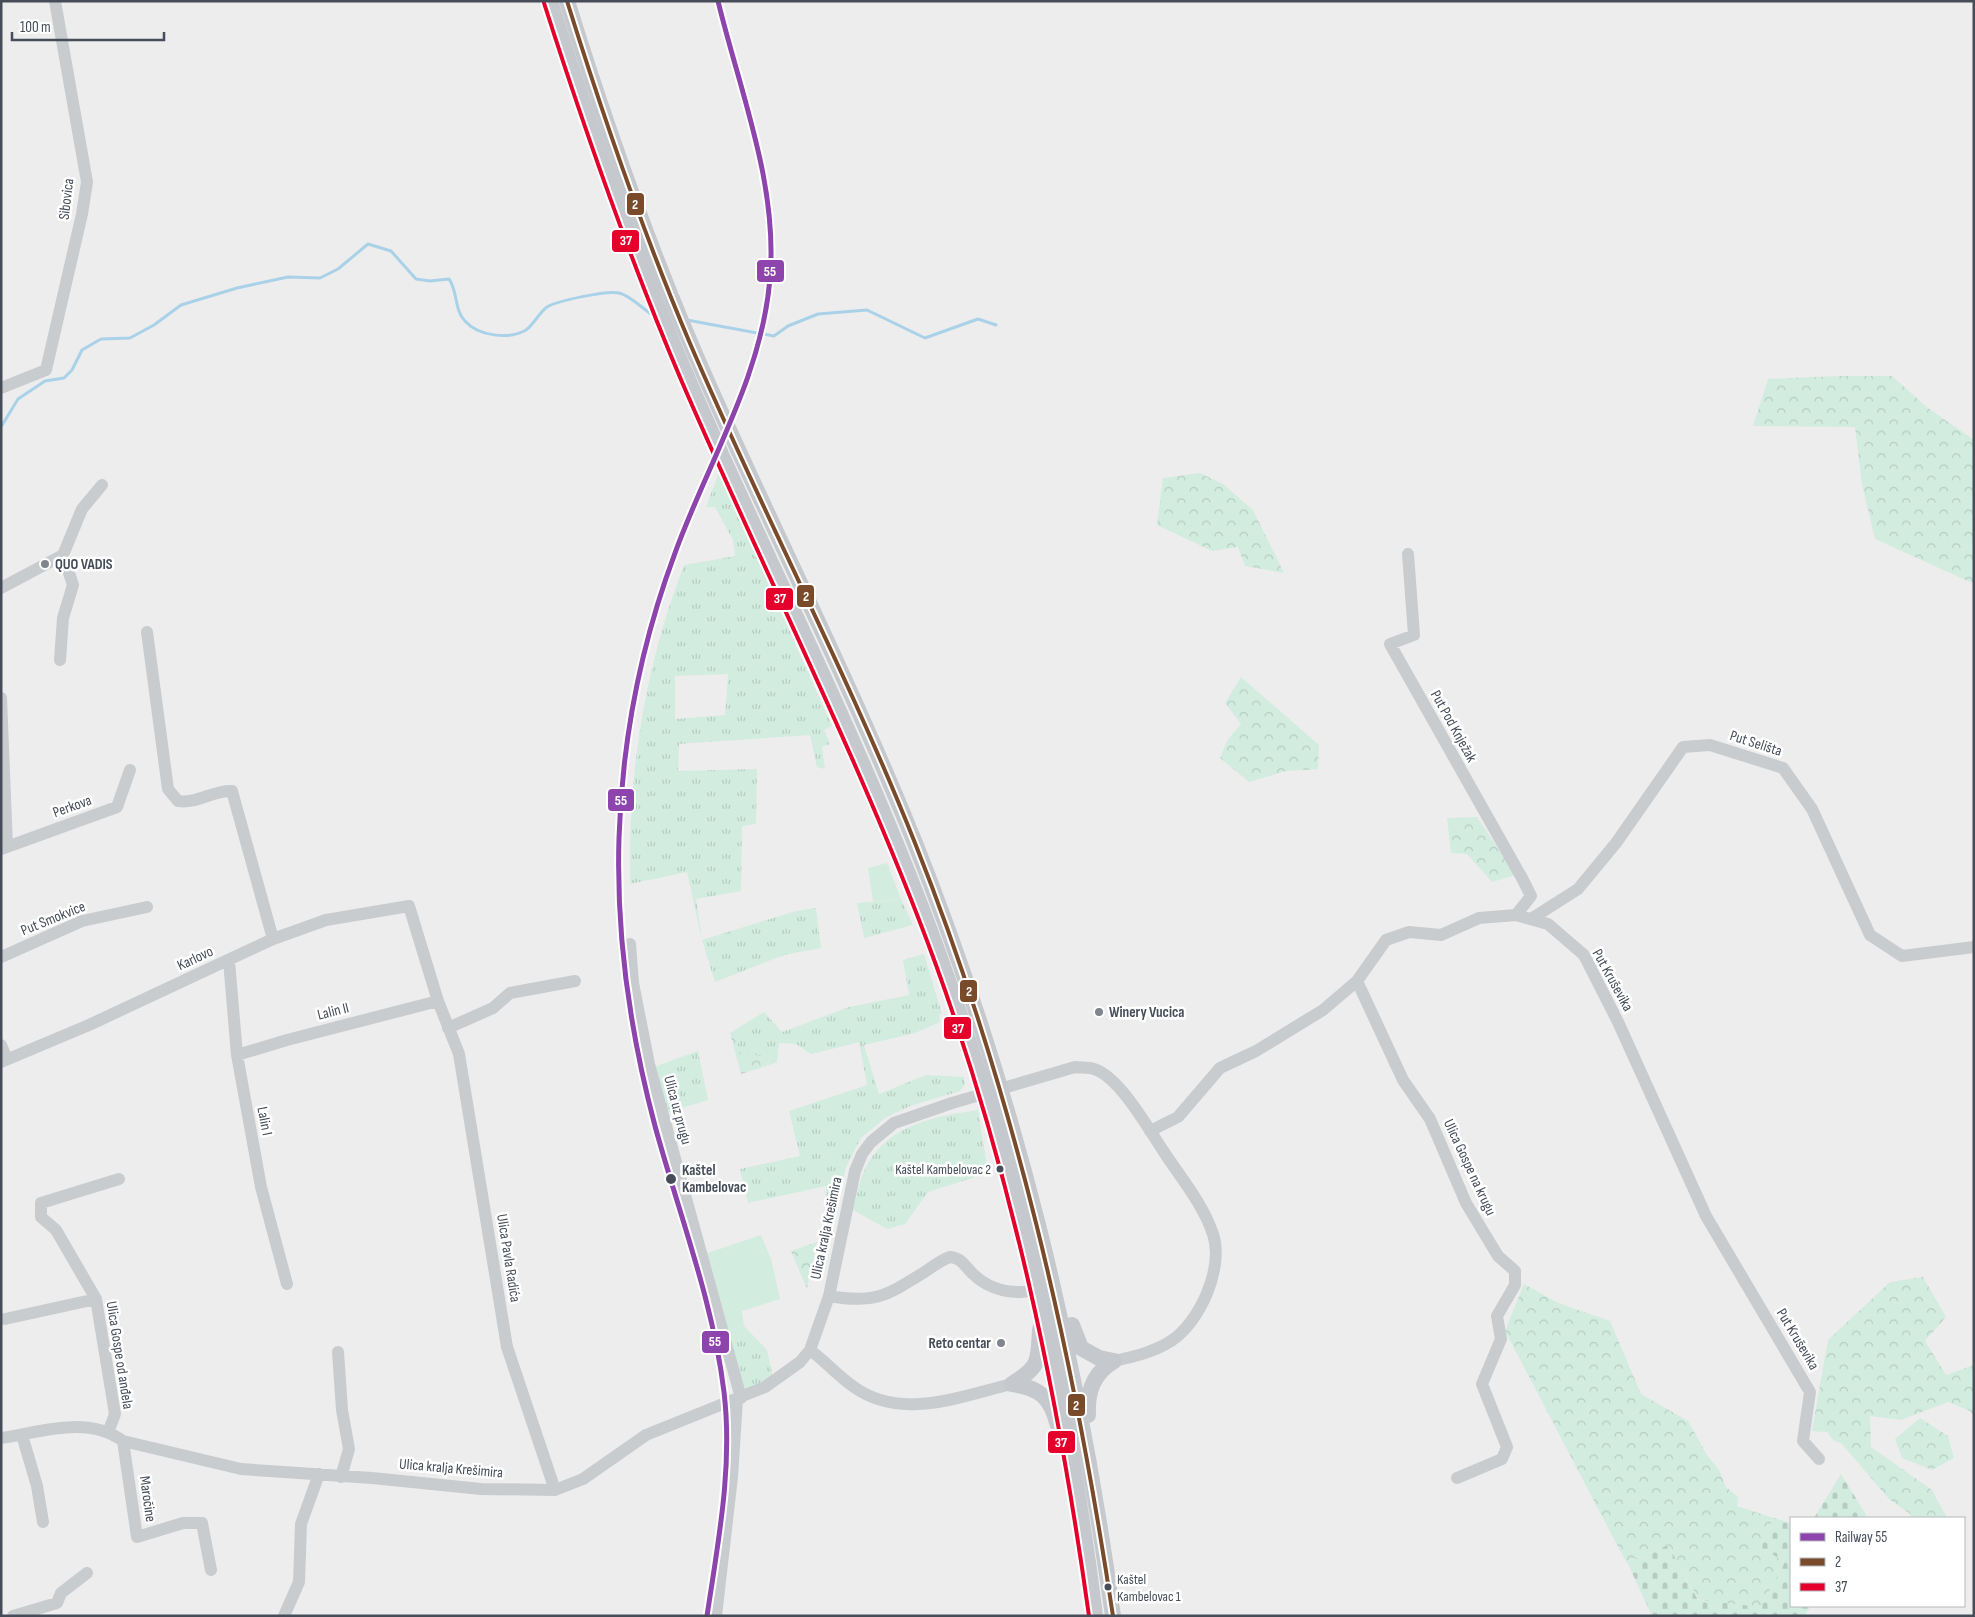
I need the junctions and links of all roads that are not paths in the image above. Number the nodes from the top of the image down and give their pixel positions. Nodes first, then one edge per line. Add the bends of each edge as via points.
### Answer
1 (56, 1) edge
2 (550, 1) edge
3 (567, 1) edge
4 (1, 388) edge
5 (102, 485) dead end
6 (1408, 554) dead end
7 (63, 555) junction
8 (1, 588) edge
9 (147, 632) dead end
10 (60, 660) dead end
11 (1, 698) edge
12 (130, 770) dead end
13 (4, 848) edge
14 (409, 906) joint
15 (147, 907) dead end
16 (1516, 915) junction
17 (1531, 919) junction
18 (272, 939) junction
19 (630, 944) dead end
20 (1974, 947) edge
21 (1, 957) edge
22 (229, 961) junction
23 (575, 981) dead end
24 (1357, 981) junction
25 (438, 1001) junction
26 (448, 1028) junction
27 (1, 1045) edge
28 (236, 1056) junction
29 (4, 1060) edge
30 (1150, 1131) junction
31 (119, 1179) dead end
32 (286, 1284) dead end
33 (1038, 1290) junction
34 (829, 1296) junction
35 (96, 1299) junction
36 (1057, 1299) junction
37 (1044, 1315) junction
38 (5, 1319) dead end
39 (810, 1350) junction
40 (338, 1352) dead end
41 (1114, 1361) junction
42 (1012, 1384) junction
43 (739, 1399) junction
44 (109, 1430) junction
45 (1085, 1434) junction
46 (22, 1435) junction
47 (1, 1438) edge
48 (123, 1441) junction
49 (1070, 1447) junction
50 (1818, 1458) dead end
51 (319, 1474) junction
52 (341, 1477) junction
53 (1457, 1478) dead end
54 (555, 1490) junction
55 (42, 1522) dead end
56 (211, 1570) dead end
57 (87, 1573) dead end
58 (13, 1616) edge
59 (284, 1616) edge
60 (716, 1616) edge
61 (1095, 1616) edge
62 (1113, 1616) edge

1 - 4 street, Sibovica via 87,182 46,370
2 - 33 main road via 594,138 647,280 733,480 860,758 932,936 996,1129
3 - 36 main road via 599,103 660,268 706,380 870,738 952,939 1010,1118 1036,1208
5 - 7 street via 82,510
6 - 16 street, Put Pod Knježak via 1414,635 1390,644 1531,896
7 - 8 street
7 - 10 street via 73,585 63,618
9 - 18 street via 168,789 178,801 188,802 221,790 232,791
11 - 13 street
12 - 13 street, Perkova via 117,807
14 - 18 street, Karlovo via 326,920
14 - 25 street, Ulica Pavla Radića
15 - 21 street, Put Smokvice via 82,921
16 - 17 street, Put Kruševika
16 - 24 street, Put Kruševika via 1479,918 1441,935 1409,932 1386,940
17 - 20 street, Put Selišta via 1578,889 1616,843 1683,746 1710,745 1783,768 1812,809 1870,935 1902,956
17 - 50 street, Put Kruševika via 1548,924 1584,955 1706,1216 1810,1392 1803,1441
18 - 22 street, Karlovo
19 - 43 street, Ulica uz prugu via 633,983 649,1064
22 - 28 street, Lalin I
22 - 29 street, Karlovo via 90,1025
23 - 26 street via 510,993 493,1008
24 - 30 street, Put Kruševika via 1323,1010 1256,1051 1220,1068 1178,1117
24 - 53 street, Ulica Gospe na krugu via 1403,1080 1430,1119 1466,1203 1498,1256 1515,1271 1516,1285 1497,1316 1501,1340 1482,1384 1507,1447 1502,1458
25 - 26 street, Ulica Pavla Radića
25 - 28 street, Lalin II
26 - 54 street, Ulica Pavla Radića via 459,1054 507,1347
27 - 29 street
28 - 32 street, Lalin I via 261,1186
30 - 34 street, Ulica kralja Krešimira via 1112,1080 1094,1069 1075,1067 894,1123 881,1132 862,1154 849,1193
30 - 41 street, Ulica kralja Krešimira via 1207,1219 1214,1236 1211,1283 1194,1318 1171,1341 1139,1356
31 - 35 street, Ulica Gospe od anđela via 40,1203 41,1217 56,1230
33 - 34 street, Ulica kralja Krešimira via 1022,1293 997,1288 973,1274 959,1259 950,1257 883,1295 854,1300
33 - 37 main road
34 - 39 street, Ulica kralja Krešimira
35 - 38 street
35 - 44 street, Ulica Gospe od anđela via 115,1414
36 - 41 main road via 1072,1323 1081,1348 1099,1358
36 - 45 main road
37 - 42 main road via 1038,1359 1026,1376
37 - 49 main road
39 - 42 street via 853,1386 881,1401 898,1404 918,1405
39 - 43 street, Ulica kralja Krešimira via 779,1379
40 - 52 street via 342,1410 349,1449
41 - 45 main road via 1099,1373 1089,1391
42 - 49 main road via 1028,1386 1046,1398
43 - 54 street, Ulica kralja Krešimira via 646,1435 583,1479
43 - 60 street, Ulica uz prugu
44 - 46 street via 66,1426
44 - 48 street, Ulica kralja Krešimira
45 - 62 main road
46 - 47 street
46 - 55 street
48 - 51 street, Ulica kralja Krešimira via 241,1469
48 - 56 street, Maročine via 137,1537 183,1523 202,1522
49 - 61 main road
51 - 52 street, Ulica kralja Krešimira
51 - 59 street via 301,1524 299,1582
52 - 54 street, Ulica kralja Krešimira via 481,1489
57 - 58 street via 61,1593 57,1603

